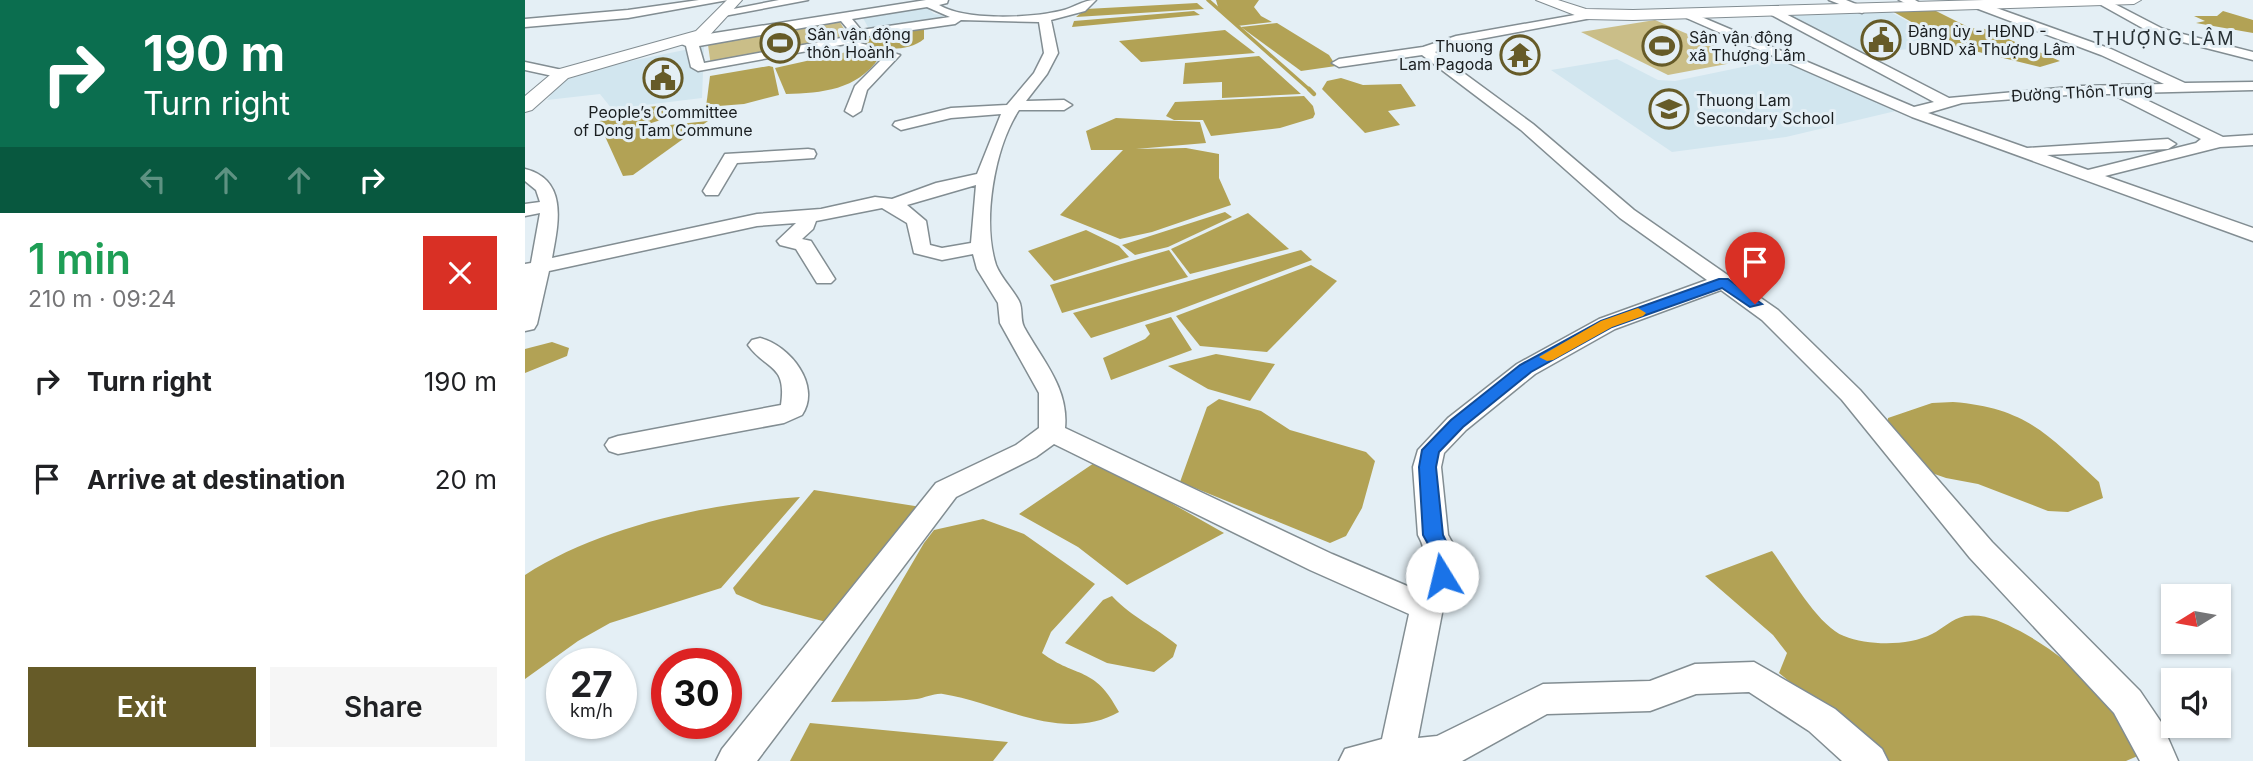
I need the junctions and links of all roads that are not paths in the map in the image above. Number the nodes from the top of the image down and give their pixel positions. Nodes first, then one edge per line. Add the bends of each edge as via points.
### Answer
1 (802, 0) edge
2 (951, 0) edge
3 (1090, 0) edge
4 (1543, 0) edge
5 (1835, 0) edge
6 (2134, 0) edge
7 (2100, 1) edge
8 (928, 3) junction
9 (1912, 3) edge
10 (727, 4) edge
11 (1977, 5) junction
12 (1862, 9) junction
13 (1770, 11) junction
14 (1681, 13) junction
15 (1593, 14) junction
16 (843, 17) junction
17 (1044, 17) junction
18 (967, 18) junction
19 (525, 23) edge
20 (858, 34) junction
21 (687, 42) junction
22 (841, 43) dead end
23 (1425, 51) junction
24 (2253, 56) edge
25 (1339, 64) dead end
26 (525, 66) edge
27 (562, 74) junction
28 (2253, 86) edge
29 (2186, 88) junction
30 (2115, 90) junction
31 (1948, 103) junction
32 (1064, 104) dead end
33 (525, 106) edge
34 (1013, 107) junction
35 (853, 111) dead end
36 (1913, 112) junction
37 (901, 125) dead end
38 (2253, 141) edge
39 (2226, 142) junction
40 (2022, 151) junction
41 (2253, 151) edge
42 (808, 154) dead end
43 (525, 174) edge
44 (2088, 175) junction
45 (985, 178) junction
46 (712, 191) dead end
47 (539, 196) edge
48 (891, 205) junction
49 (525, 210) edge
50 (806, 214) junction
51 (2253, 217) edge
52 (2225, 224) junction
53 (2253, 234) edge
54 (981, 247) junction
55 (532, 268) edge
56 (824, 279) dead end
57 (1723, 282) junction
58 (526, 324) edge
59 (760, 345) dead end
60 (1052, 432) junction
61 (618, 445) dead end
62 (1427, 608) junction
63 (1397, 753) junction
64 (735, 761) edge
65 (1358, 761) edge
66 (1869, 761) edge
67 (2159, 761) edge

1 - 10 street
2 - 8 street
3 - 17 street via 1081,8
4 - 15 street
5 - 12 street
6 - 7 street
7 - 11 street
7 - 24 street via 2159,32
8 - 16 street
8 - 18 street via 941,14
9 - 11 street
9 - 12 street
10 - 19 street
10 - 21 street via 702,34
11 - 29 street via 2106,52
12 - 13 street
13 - 14 street
13 - 31 street
14 - 15 street
14 - 36 street
15 - 23 street via 1456,40
16 - 20 street
16 - 21 street
17 - 18 street
17 - 34 street via 1051,53
18 - 20 street
20 - 35 street via 852,45 857,48 894,55 863,85
21 - 22 street via 698,67 704,68
21 - 27 street
23 - 25 street
23 - 57 street via 1527,127 1627,214
26 - 27 street
27 - 33 street
28 - 29 street, Đường Thôn Trung
29 - 30 street, Đường Thôn Trung
30 - 31 street, Đường Thôn Trung
30 - 39 street
31 - 36 street, Đường Thôn Trung
32 - 34 street
34 - 37 street via 951,113
34 - 45 street via 999,132
36 - 40 street
38 - 39 street
39 - 40 street
39 - 41 street
39 - 44 street
40 - 44 street
42 - 46 street via 731,158
43 - 47 street via 540,181
44 - 52 street
45 - 48 street
45 - 54 street
47 - 49 street
47 - 55 street
48 - 50 street via 875,203
48 - 54 street via 916,221 921,248 942,254
50 - 55 street via 757,220
50 - 56 street via 806,225 787,241 804,245
51 - 52 street
52 - 53 street
54 - 60 street via 988,269 1009,303 1010,323 1051,393
55 - 58 street
57 - 62 street via 1607,324 1526,369 1431,450 1427,467 1442,576
57 - 67 street via 1770,315 1851,395 1982,550 2127,702
59 - 61 street via 791,371 797,386 793,409 784,415
60 - 62 street
60 - 64 street via 1026,451 946,490
62 - 63 street
63 - 65 street
63 - 66 street via 1424,756 1443,752 1543,699 1650,696 1695,679 1754,677 1822,720

